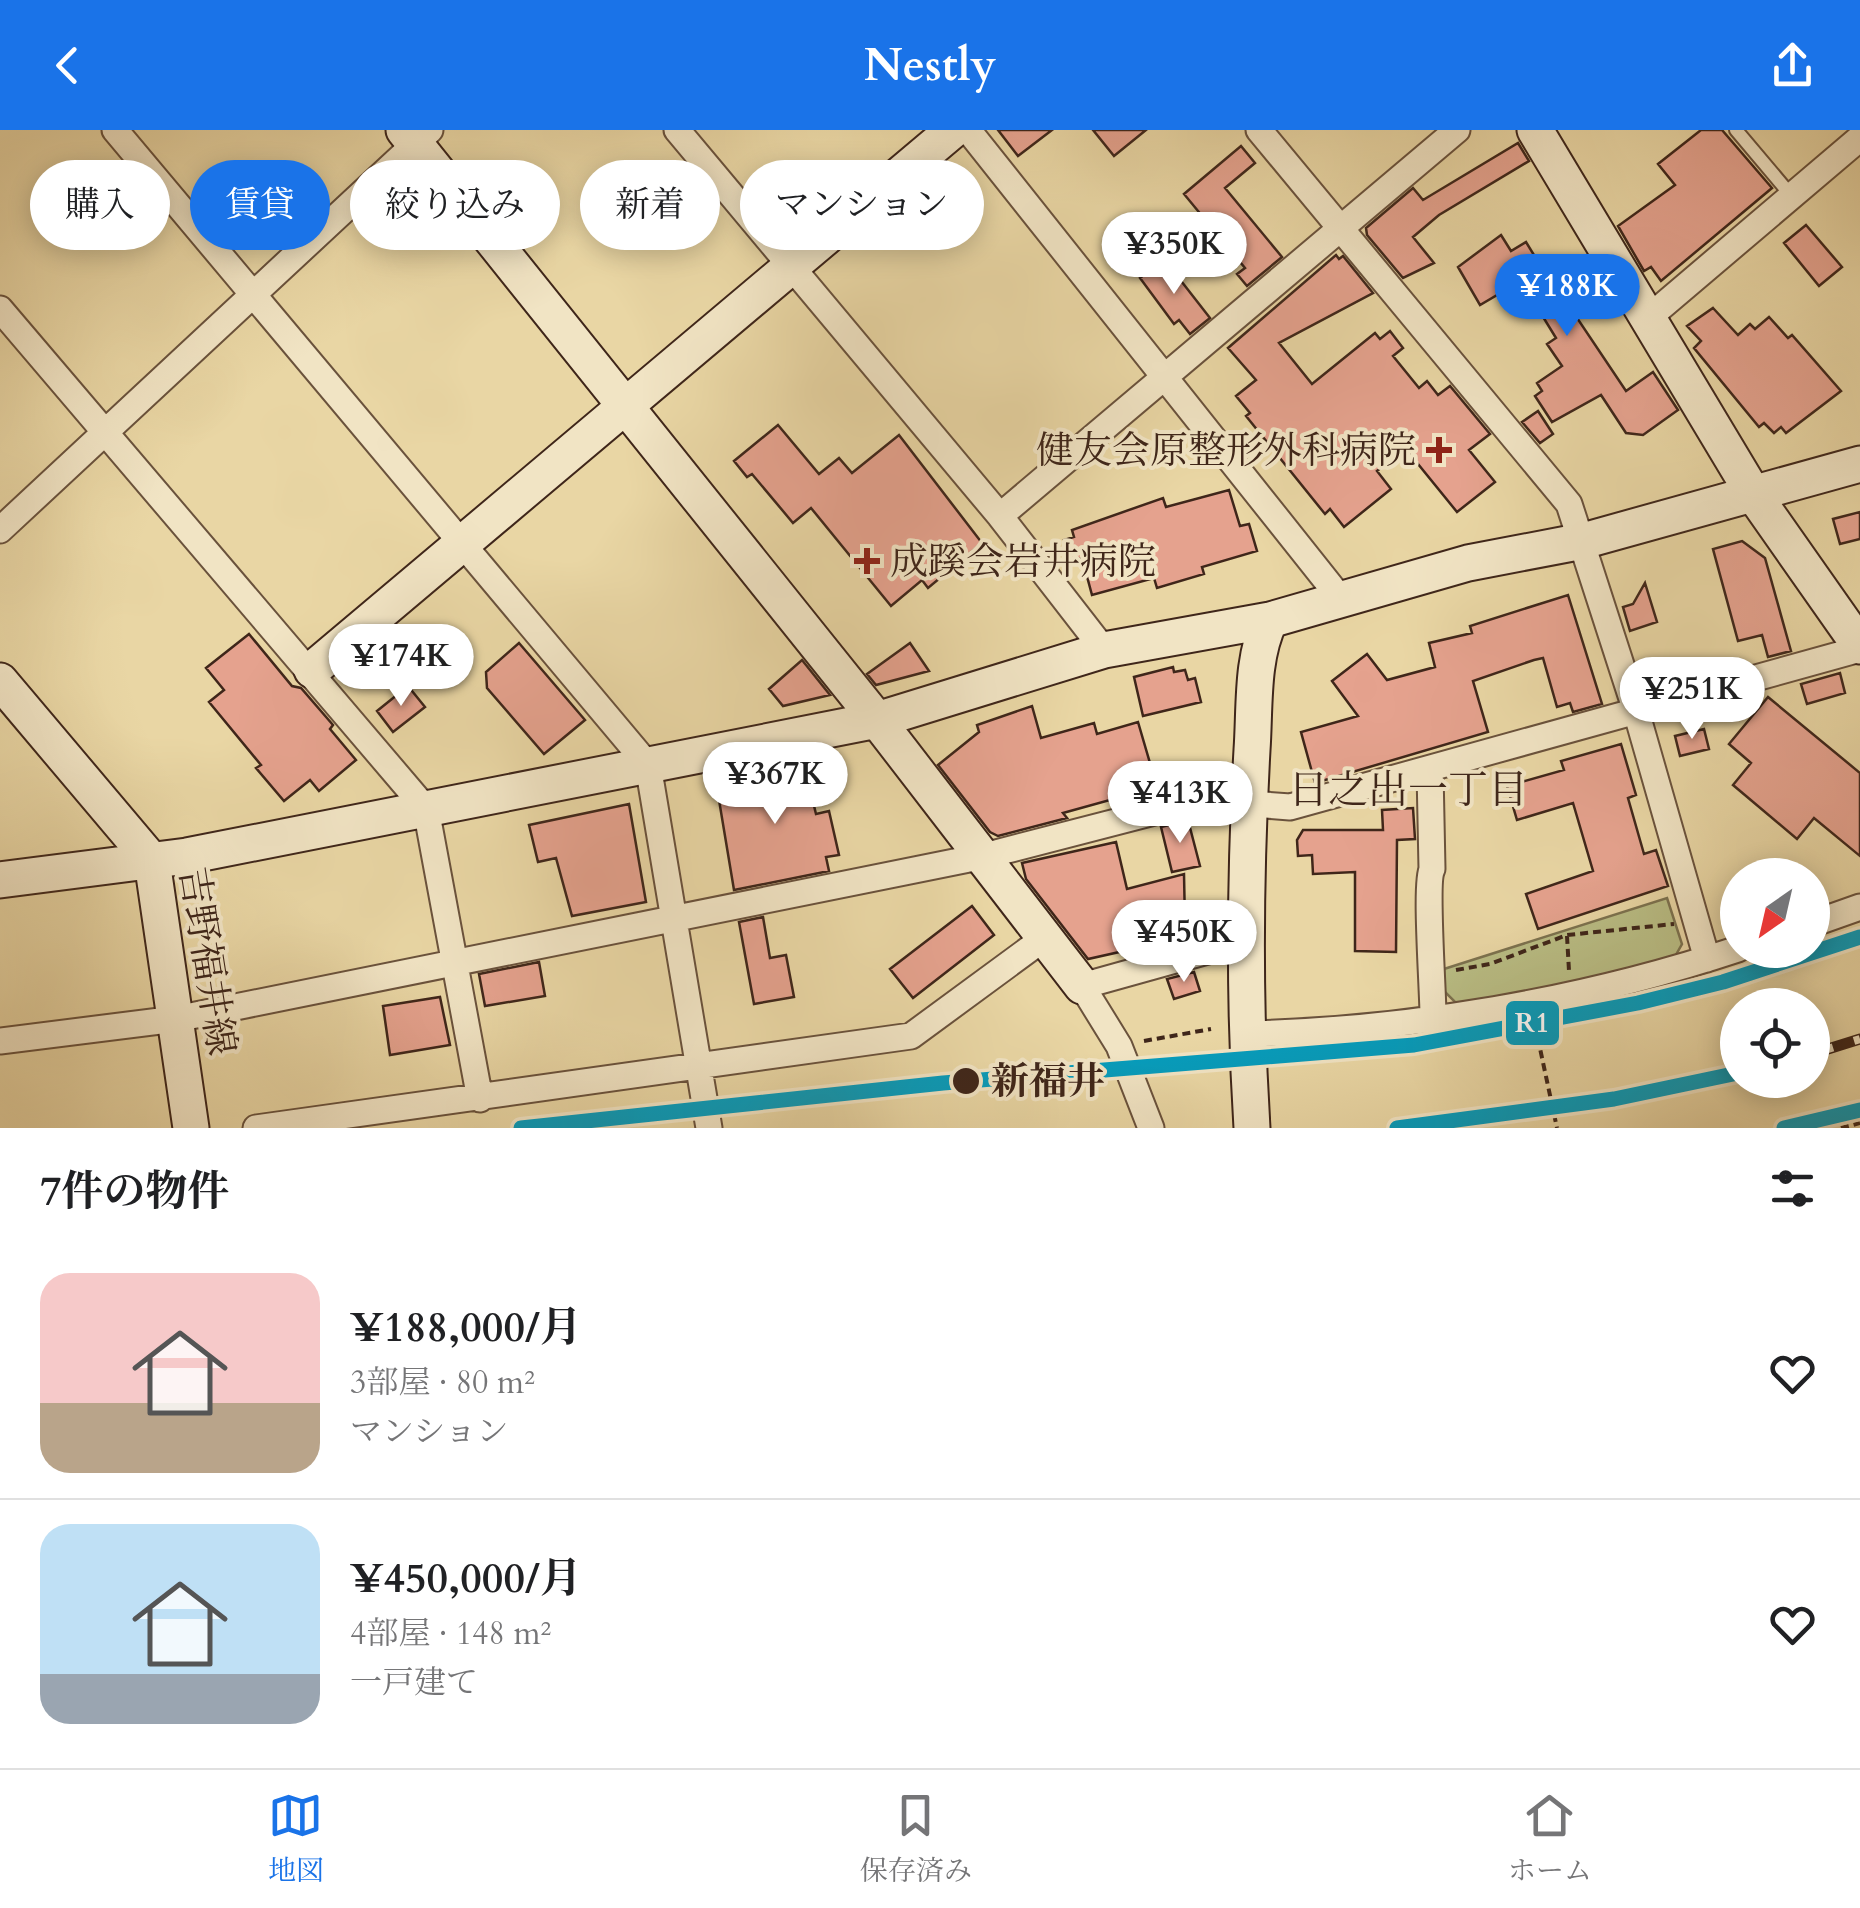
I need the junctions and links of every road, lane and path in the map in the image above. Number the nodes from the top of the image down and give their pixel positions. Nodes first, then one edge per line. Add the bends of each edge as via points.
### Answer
1 (115, 130) edge
2 (677, 130) edge
3 (953, 130) edge
4 (968, 130) edge
5 (1259, 130) edge
6 (1457, 130) edge
7 (1535, 130) edge
8 (1736, 130) edge
9 (416, 135) edge
10 (1860, 138) edge
11 (1790, 194) junction
12 (1342, 227) junction
13 (793, 269) junction
14 (253, 294) junction
15 (0, 309) edge
16 (1647, 318) junction
17 (1166, 375) junction
18 (625, 406) junction
19 (106, 432) junction
20 (1860, 464) edge
21 (1754, 496) junction
22 (1000, 516) junction
23 (0, 530) edge
24 (1583, 541) junction
25 (461, 542) junction
26 (1341, 599) junction
27 (1270, 620) junction
28 (1860, 647) edge
29 (1104, 650) junction
30 (312, 670) junction
31 (0, 681) edge
32 (1636, 711) junction
33 (878, 720) junction
34 (648, 765) junction
35 (1430, 771) junction
36 (1249, 805) junction
37 (426, 808) junction
38 (984, 856) junction
39 (152, 861) junction
40 (0, 880) edge
41 (1860, 907) edge
42 (674, 918) junction
43 (1830, 918) edge
44 (1674, 924) dead end
45 (1567, 935) junction
46 (1043, 939) junction
47 (1247, 940) junction
48 (1720, 955) edge
49 (1707, 959) junction
50 (454, 961) junction
51 (1452, 971) dead end
52 (1569, 972) dead end
53 (1082, 986) junction
54 (1530, 1002) junction
55 (1433, 1016) junction
56 (176, 1018) junction
57 (1229, 1031) junction
58 (0, 1041) edge
59 (1119, 1046) junction
60 (699, 1066) junction
61 (480, 1099) junction
62 (1860, 1123) edge
63 (190, 1128) edge
64 (256, 1128) edge
65 (709, 1128) edge
66 (1150, 1128) edge
67 (1252, 1128) edge
68 (1557, 1128) edge
69 (1841, 1128) edge

1 - 14 street
2 - 13 street
3 - 13 street
4 - 17 street
5 - 12 street
6 - 12 street
7 - 16 street
8 - 11 lane
9 - 14 street
9 - 18 street
10 - 11 street
11 - 16 street
12 - 17 street
12 - 24 street via 1570,504
13 - 18 street
13 - 22 street
14 - 19 street
14 - 25 street
15 - 19 street
16 - 21 street
17 - 22 street
17 - 26 street
18 - 25 street
18 - 33 street
19 - 23 street
19 - 30 street
20 - 21 street
21 - 24 street
21 - 28 street
22 - 29 street
24 - 26 street
24 - 32 street
25 - 30 street
25 - 34 street
26 - 27 street
27 - 29 street
27 - 36 street via 1259,657
28 - 32 street
29 - 33 street
30 - 37 street
31 - 39 street, 吉野福井線
32 - 35 street
32 - 49 street
33 - 34 street
33 - 38 street
34 - 37 street
34 - 42 street
35 - 36 street via 1290,807
35 - 55 street via 1432,869 1426,880
36 - 38 street via 1201,800
36 - 47 street
37 - 39 street
37 - 50 street
38 - 42 street
38 - 46 street
39 - 40 street
39 - 56 street, 吉野福井線
41 - 43 street
42 - 50 street
42 - 60 street
44 - 45 path
45 - 51 path
45 - 52 path
46 - 53 street
46 - 60 street via 911,1036
47 - 53 street
47 - 57 street
48 - 49 street
49 - 54 street
50 - 56 street
50 - 61 street
53 - 59 street
54 - 55 street
54 - 68 path
55 - 57 street
56 - 58 street
56 - 63 street, 吉野福井線
57 - 59 path
57 - 67 street
59 - 66 street
60 - 61 street
60 - 65 street
61 - 64 street
62 - 69 path

